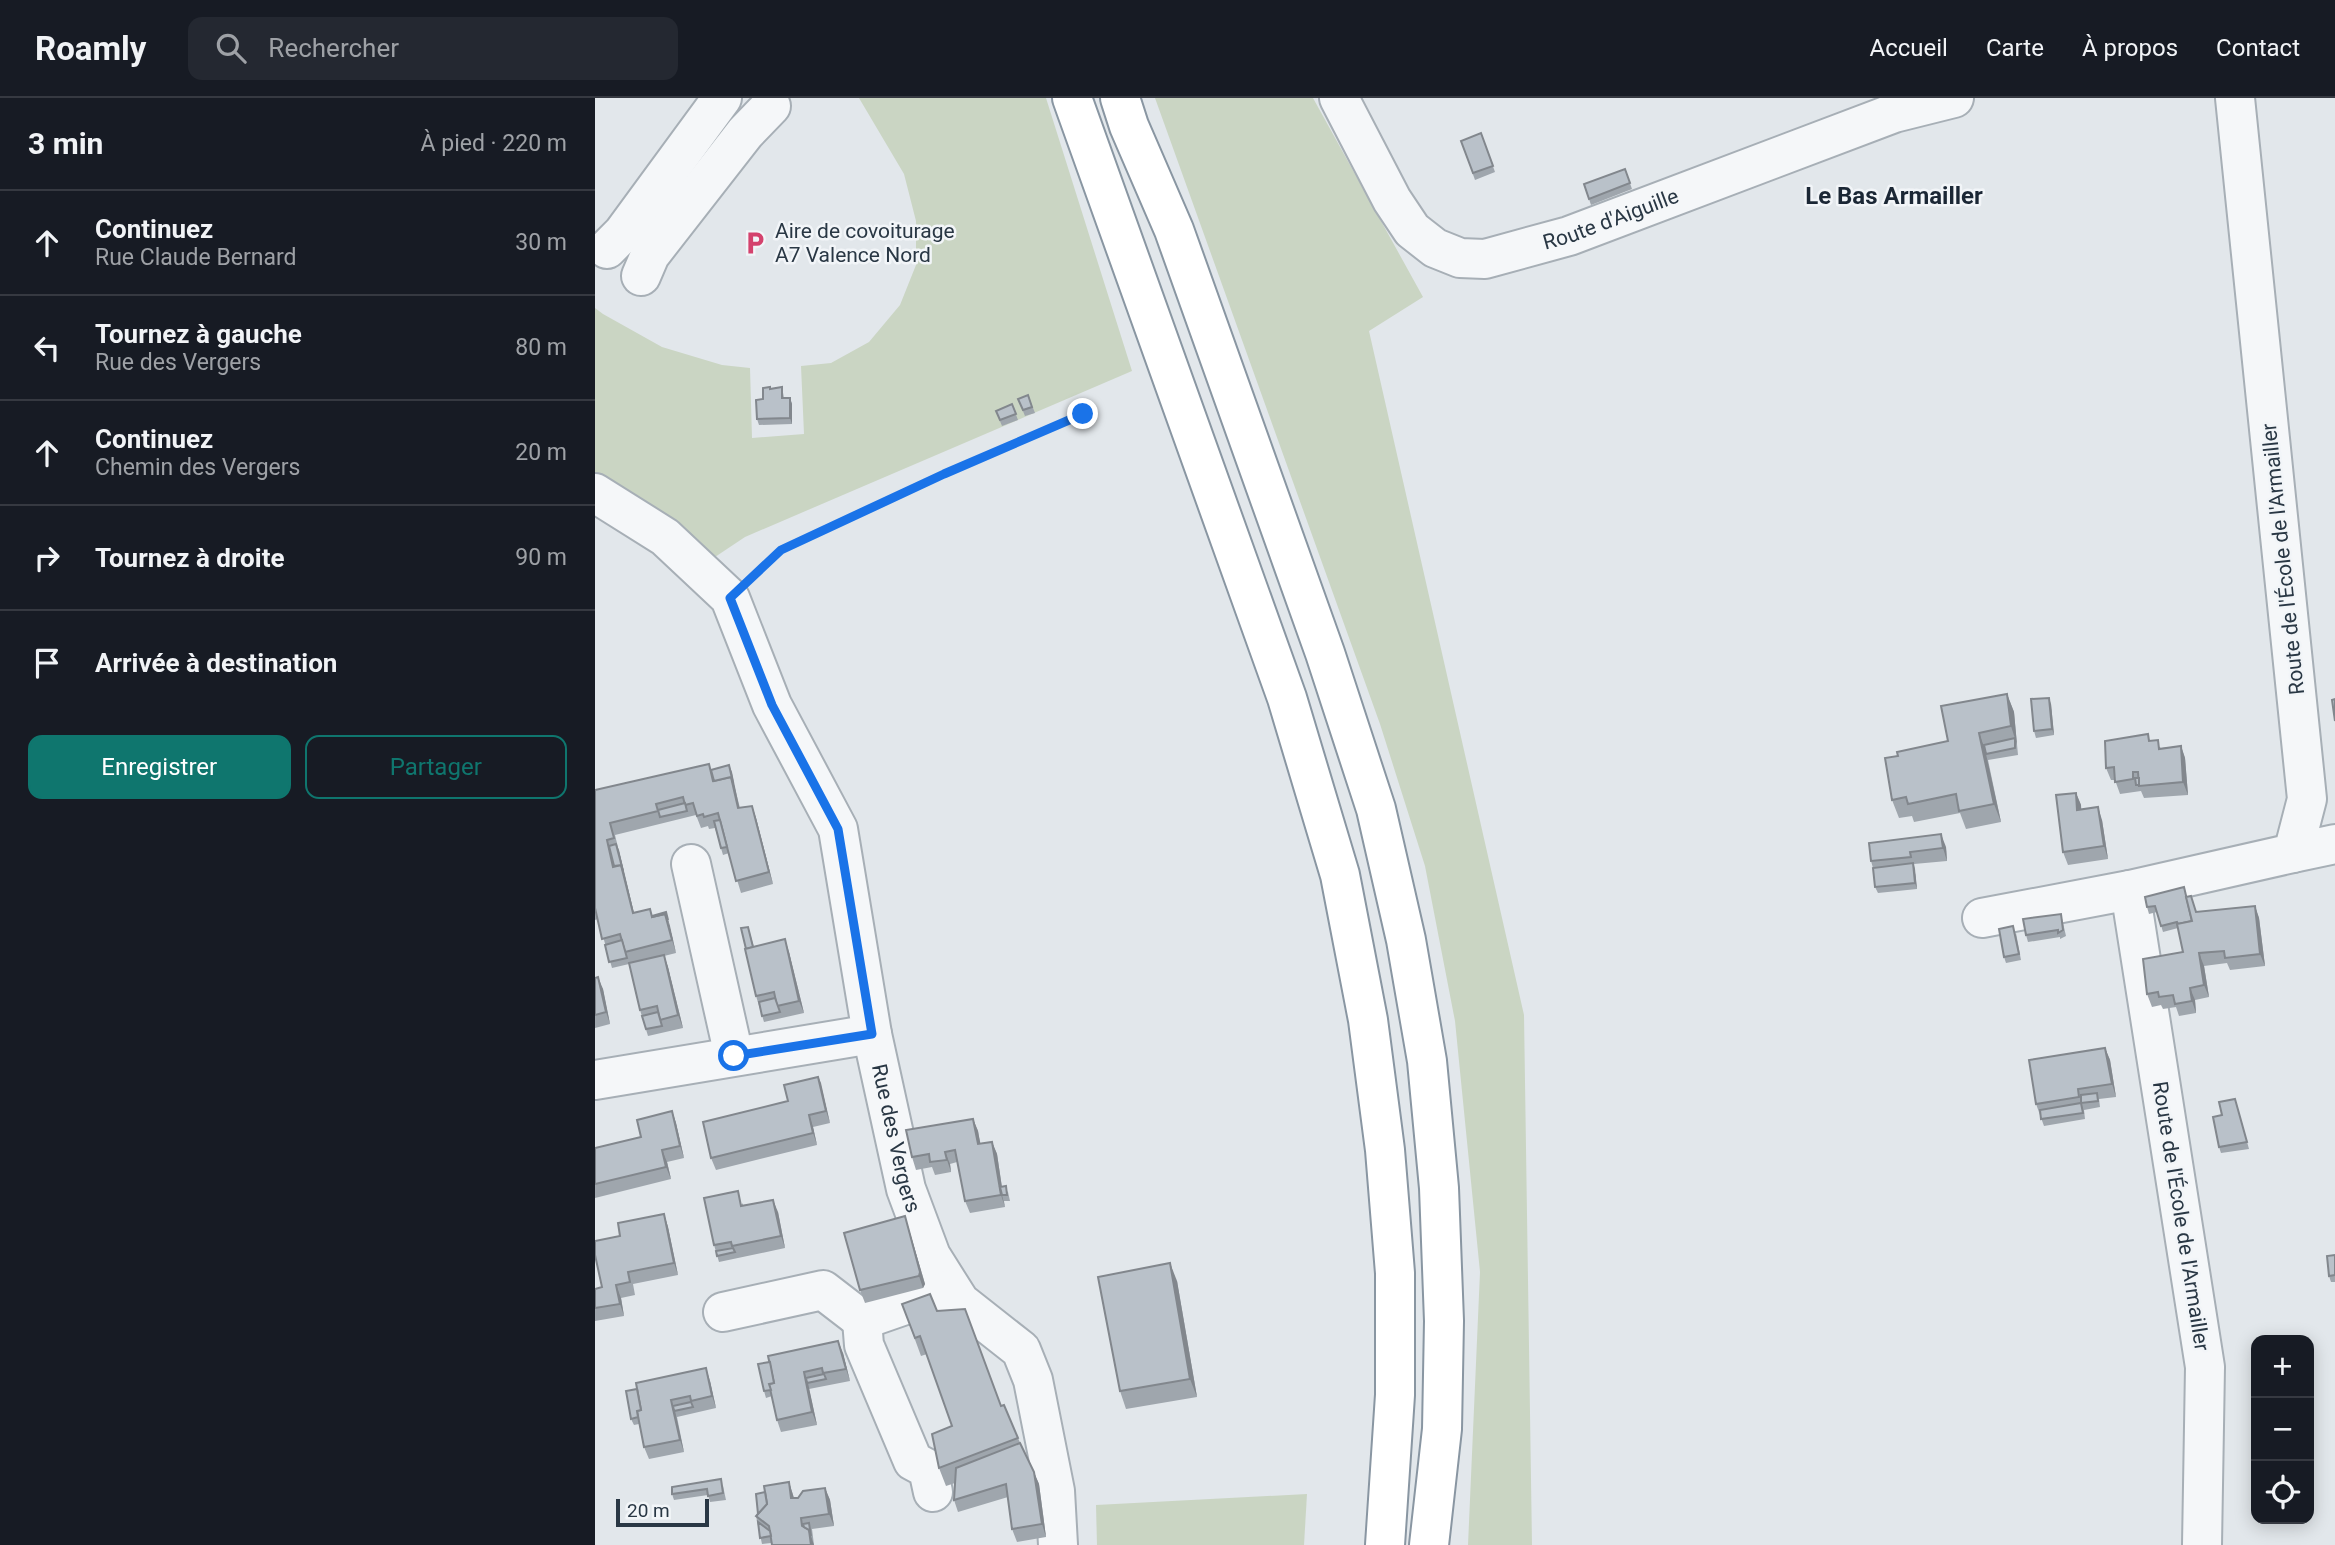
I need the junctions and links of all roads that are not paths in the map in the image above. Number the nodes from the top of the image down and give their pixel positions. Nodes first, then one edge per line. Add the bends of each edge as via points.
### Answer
1 (722, 98) edge
2 (1072, 98) edge
3 (1120, 98) edge
4 (1339, 98) edge
5 (1954, 98) edge
6 (2235, 98) edge
7 (766, 101) edge
8 (607, 249) dead end
9 (641, 276) dead end
10 (595, 493) edge
11 (2335, 844) edge
12 (2293, 853) junction
13 (691, 864) dead end
14 (2130, 890) junction
15 (1982, 918) dead end
16 (872, 1034) junction
17 (734, 1056) junction
18 (595, 1080) edge
19 (952, 1289) junction
20 (723, 1312) dead end
21 (862, 1320) junction
22 (933, 1492) dead end
23 (1058, 1545) edge
24 (1385, 1545) edge
25 (1429, 1545) edge
26 (2202, 1545) edge

1 - 8 street
2 - 24 highway via 1287,698 1340,875 1368,1020 1395,1273 1395,1395
3 - 25 highway via 1174,230 1325,653 1375,809 1406,940 1427,1062 1439,1188 1442,1429
4 - 5 street, Route d'Aiguille via 1412,230 1435,248 1460,258 1485,259 1569,236 1894,113
6 - 12 street, Route de l'École de l'Armailler via 2307,799
7 - 9 street via 650,255
10 - 16 street, Rue des Vergers via 665,537 730,598 772,705 838,829
11 - 12 street
12 - 14 street
13 - 17 street
14 - 15 street
14 - 26 street, Route de l'École de l'Armailler via 2204,1367
16 - 17 street
16 - 19 street, Rue des Vergers via 906,1189 931,1256
17 - 18 street
19 - 21 street
19 - 23 street, Rue des Vergers via 960,1302 1021,1350 1033,1380 1055,1491
20 - 21 street via 823,1290
21 - 22 street via 864,1345 913,1461 927,1469

